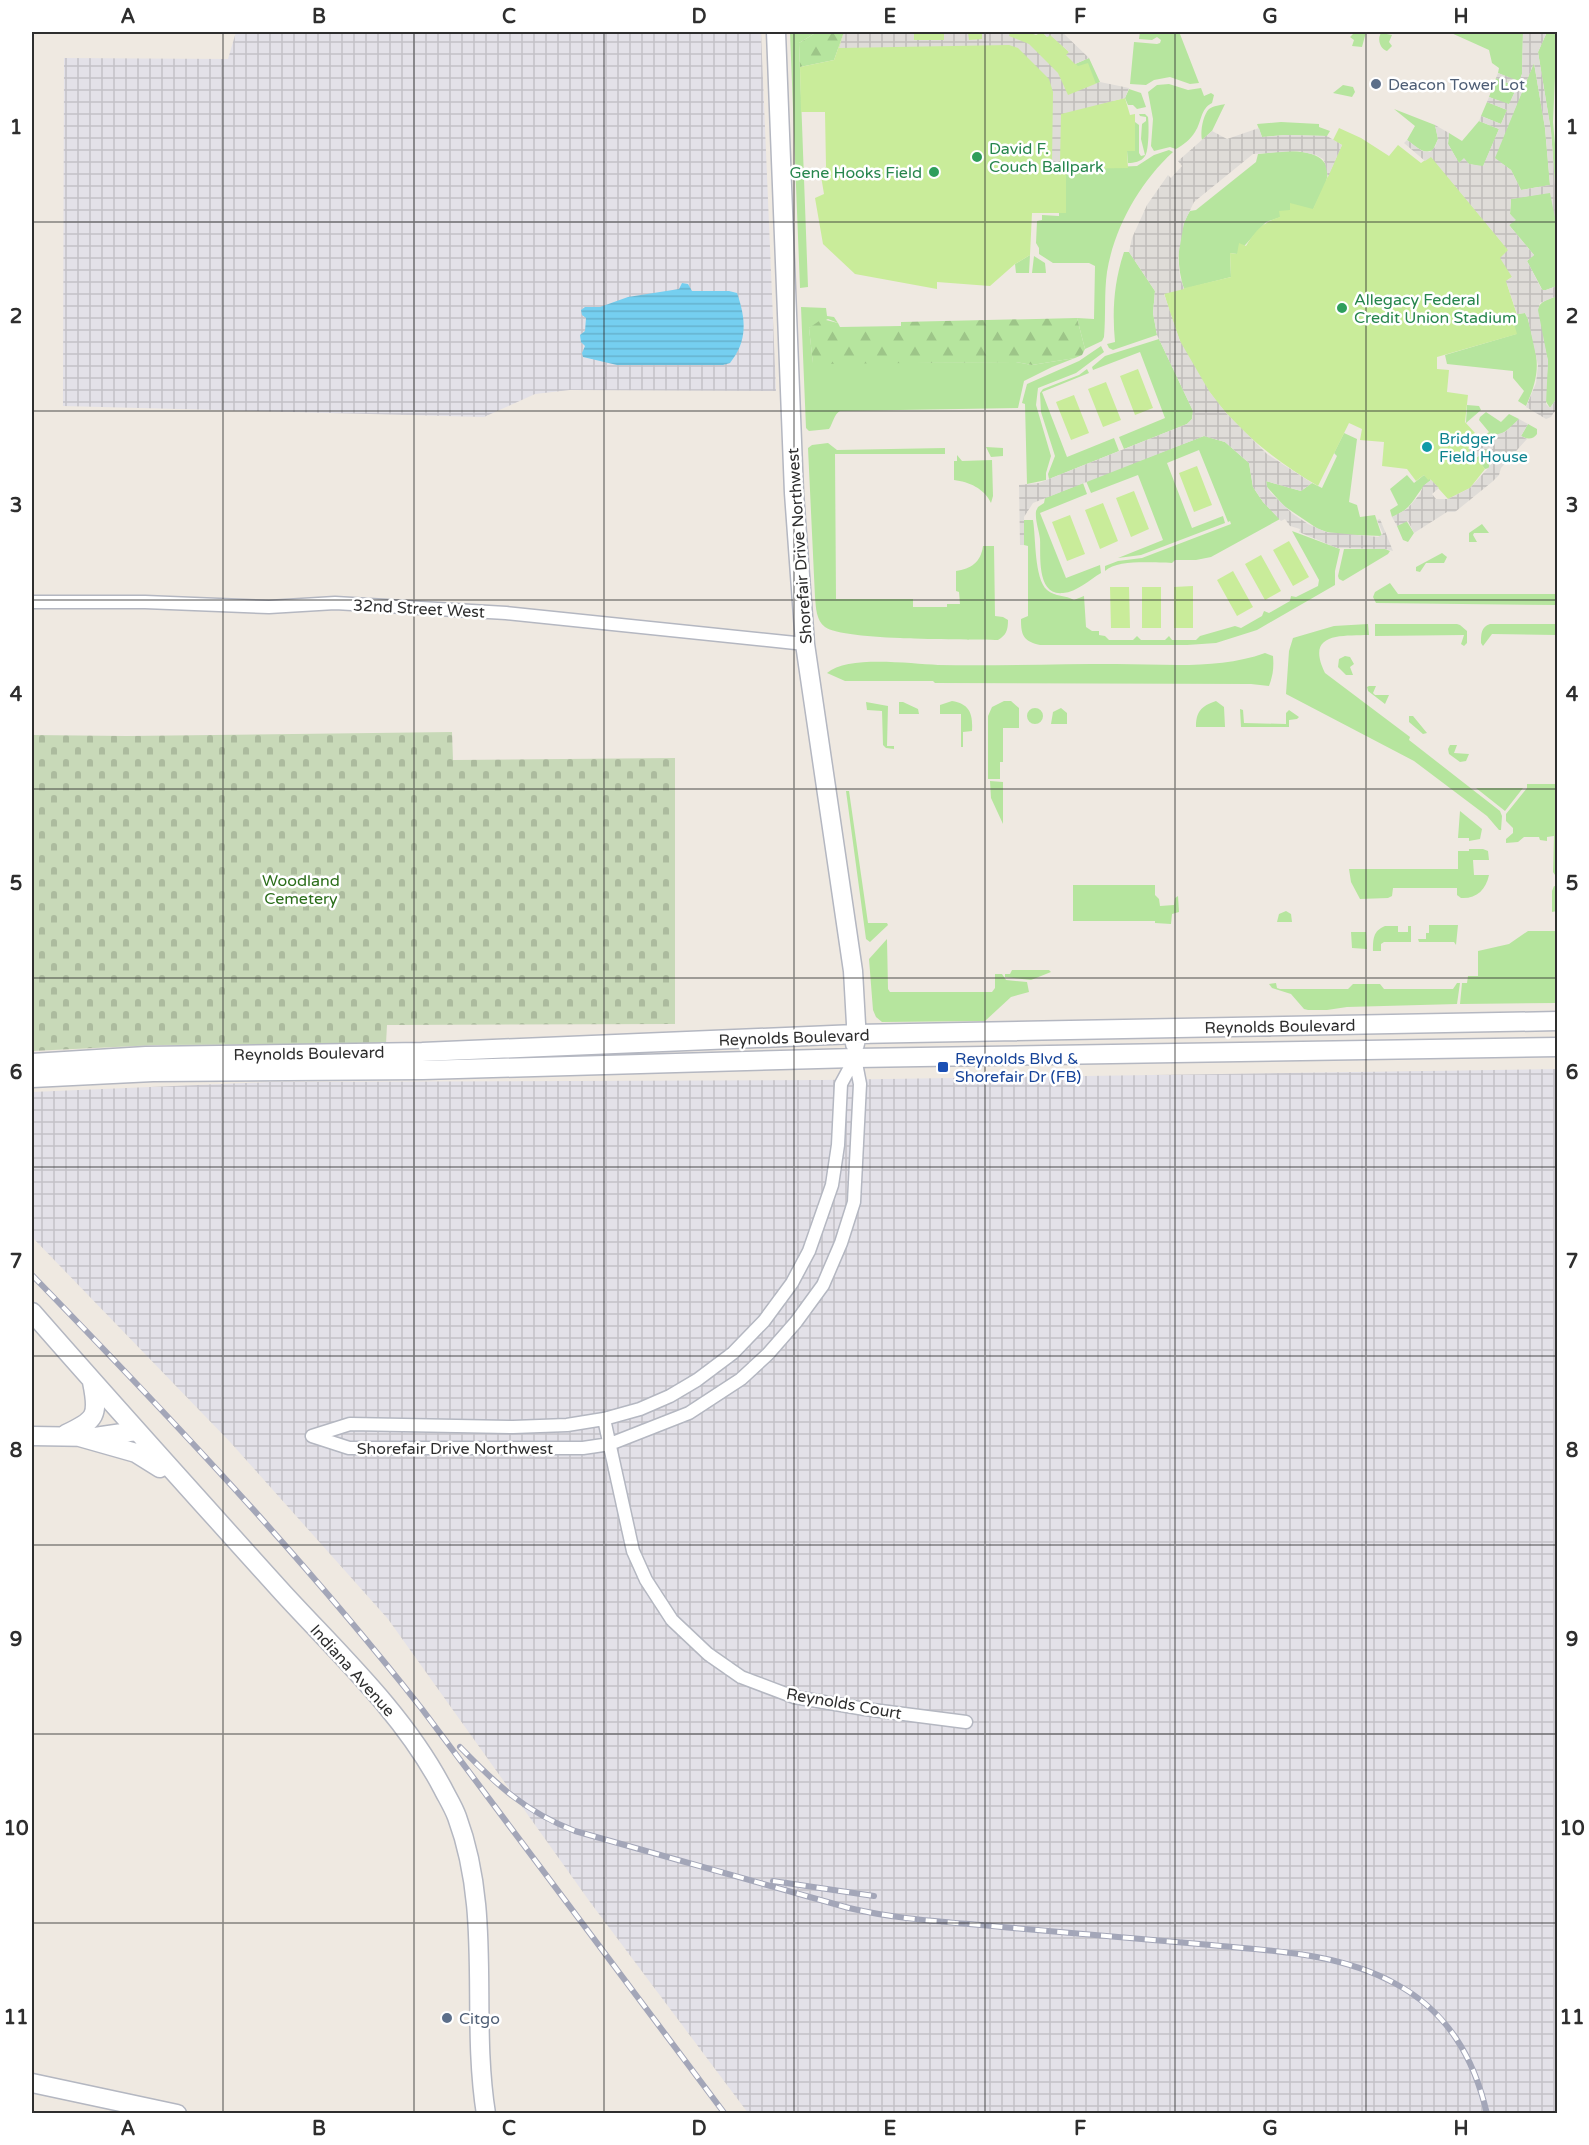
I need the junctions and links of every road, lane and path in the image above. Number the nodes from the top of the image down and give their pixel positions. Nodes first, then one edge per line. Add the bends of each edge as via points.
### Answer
1 (776, 32) edge
2 (32, 602) edge
3 (805, 644) junction
4 (1557, 1021) edge
5 (856, 1034) junction
6 (1557, 1047) edge
7 (855, 1058) junction
8 (32, 1063) edge
9 (32, 1078) edge
10 (32, 1312) edge
11 (92, 1381) junction
12 (604, 1419) junction
13 (136, 1431) junction
14 (32, 1436) edge
15 (68, 1436) junction
16 (610, 1444) junction
17 (188, 1488) junction
18 (966, 1722) dead end
19 (32, 2083) edge
20 (177, 2114) edge
21 (486, 2114) edge

1 - 3 main road, Shorefair Drive Northwest via 794,493
2 - 3 street, 32nd Street West via 269,607 335,603 506,613
3 - 5 main road, Shorefair Drive Northwest via 853,971
4 - 5 main road, Reynolds Boulevard
5 - 7 main road, Shorefair Drive Northwest
5 - 8 main road, Reynolds Boulevard
6 - 7 main road, Reynolds Boulevard
7 - 9 main road, Reynolds Boulevard via 423,1070 153,1072
7 - 12 street, Shorefair Drive Northwest via 841,1084 832,1185 809,1251 792,1283 757,1329 697,1380 650,1405
7 - 16 street, Shorefair Drive Northwest via 860,1084 854,1202 823,1285 796,1322 741,1379 689,1413
10 - 11 main road, Indiana Avenue
11 - 13 main road, Indiana Avenue
11 - 15 main road via 96,1405 92,1419
12 - 16 street, Reynolds Court
12 - 16 street, Shorefair Drive Northwest via 513,1427 350,1424 312,1436 349,1448 583,1448
13 - 15 main road via 113,1436
13 - 17 main road, Indiana Avenue
14 - 15 main road
15 - 17 main road via 142,1456
16 - 18 street, Reynolds Court via 633,1551 646,1580 672,1620 708,1654 741,1677 795,1697
17 - 21 main road, Indiana Avenue via 387,1707 427,1759 457,1815 473,1872 479,1928
19 - 20 main road

